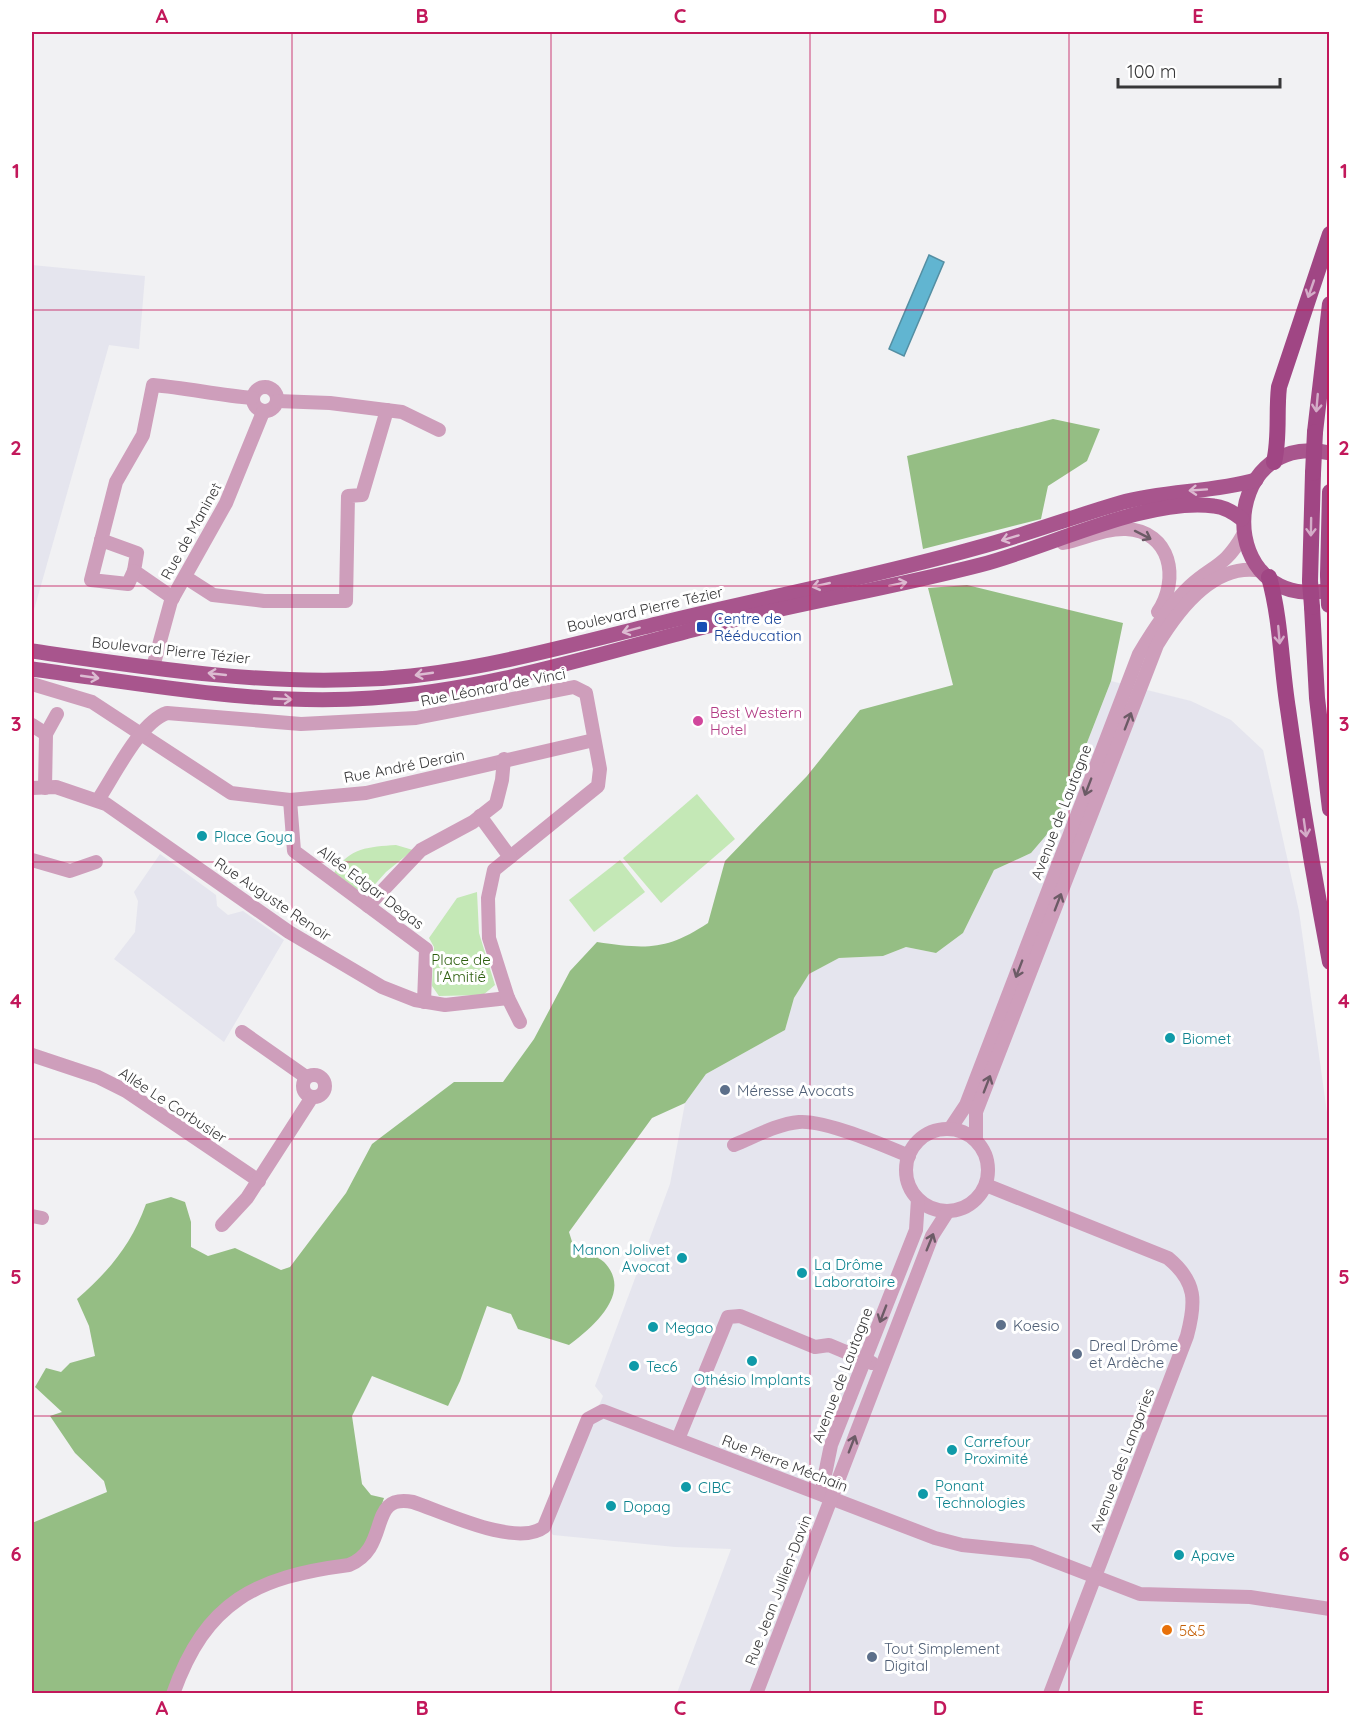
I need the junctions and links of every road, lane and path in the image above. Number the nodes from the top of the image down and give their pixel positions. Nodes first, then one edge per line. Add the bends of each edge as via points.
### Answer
1 (1329, 234) edge
2 (1329, 304) edge
3 (252, 398) junction
4 (277, 400) junction
5 (387, 410) junction
6 (263, 412) junction
7 (439, 430) dead end
8 (1329, 453) edge
9 (1274, 462) junction
10 (1256, 480) junction
11 (1329, 492) edge
12 (1242, 519) junction
13 (1243, 535) junction
14 (101, 540) junction
15 (1046, 545) junction
16 (134, 571) junction
17 (1265, 574) junction
18 (185, 577) junction
19 (1329, 583) edge
20 (173, 598) junction
21 (1329, 605) edge
22 (1329, 617) edge
23 (32, 651) edge
24 (1139, 654) junction
25 (153, 667) junction
26 (32, 669) edge
27 (32, 684) edge
28 (57, 714) dead end
29 (32, 725) edge
30 (142, 733) junction
31 (46, 734) junction
32 (594, 740) junction
33 (504, 759) junction
34 (38, 788) edge
35 (98, 800) junction
36 (290, 800) junction
37 (1329, 809) edge
38 (480, 816) junction
39 (510, 857) junction
40 (32, 860) edge
41 (96, 862) dead end
42 (368, 906) junction
43 (1329, 962) edge
44 (508, 998) junction
45 (424, 1002) junction
46 (520, 1023) dead end
47 (242, 1032) dead end
48 (32, 1055) edge
49 (950, 1129) junction
50 (976, 1140) junction
51 (734, 1145) dead end
52 (909, 1156) junction
53 (259, 1181) junction
54 (986, 1185) junction
55 (918, 1199) junction
56 (948, 1211) junction
57 (222, 1225) dead end
58 (866, 1360) junction
59 (881, 1366) junction
60 (678, 1439) junction
61 (828, 1497) junction
62 (1095, 1577) junction
63 (1329, 1609) edge
64 (173, 1694) edge
65 (756, 1694) edge
66 (1050, 1694) edge

1 -> 9 highway via 1280,387 1279,441
2 -> 37 highway, bridge via 1315,432 1310,581
3 - 4 street via 256,389 266,387 274,391
3 - 6 street via 255,407
3 - 14 street via 211,394 199,388 153,385 143,435 116,482
4 - 5 street
4 - 6 street via 273,409
5 - 7 street via 402,412
5 - 18 street via 362,495 348,496 346,601 264,601 213,596
6 - 18 street, Rue de Maninet via 226,503
8 - 9 main road via 1305,451
9 - 10 main road
10 - 12 main road via 1244,502
10 -> 25 main road, Boulevard Pierre Tézier via 1228,488 1162,493 1124,501 946,556 588,641 423,674 373,679 282,679
11 - 19 highway
12 - 13 main road
12 - 15 main road, Boulevard Pierre Tézier via 1215,506 1166,509 1125,518
13 - 17 main road via 1249,553
13 - 24 street, Avenue de Lautagne via 1229,557 1191,585 1166,612
14 - 16 street via 137,553
14 - 16 street via 91,580 128,584
15 -> 24 street via 1125,529 1150,537 1161,549 1169,562 1170,592 1146,630
26 -> 15 main road, Boulevard Pierre Tézier via 282,699 404,695 500,680 702,627 982,565
16 - 20 street
17 - 19 main road via 1302,591
17 -> 43 highway via 1277,610 1287,707
50 -> 17 street, Avenue de Lautagne via 976,1112 1157,645 1191,597 1232,572 1249,568
18 - 20 street, Rue de Maninet
19 - 21 highway, bridge
20 - 25 street, Rue de Maninet
21 - 22 highway
23 - 25 main road, Boulevard Pierre Tézier
24 -> 49 street, Avenue de Lautagne via 966,1105
27 - 30 street, Rue André Derain via 92,702
28 - 31 street
29 - 31 street
30 - 32 street, Rue Léonard de Vinci via 155,718 167,713 301,724 416,718 574,687 586,693
30 - 35 street, Rue Léonard de Vinci
30 - 36 street, Rue André Derain via 231,793
31 - 34 street
32 - 33 street, Rue André Derain
32 - 39 street, Rue Léonard de Vinci via 600,769 598,786
33 - 36 street, Rue André Derain via 468,771 366,793
33 - 38 street via 496,804
34 - 35 street, Rue Auguste Renoir via 57,787
35 - 45 street, Rue Auguste Renoir via 289,932 382,987
36 - 42 street, Allée Edgar Degas via 294,851
38 - 39 street
38 - 42 street via 422,850
39 - 44 street, Rue Léonard de Vinci via 494,870 488,898 489,938
40 - 41 street via 70,871
42 - 45 street, Allée Edgar Degas via 426,949
44 - 45 street, Rue Auguste Renoir via 445,1005
44 - 46 street, Rue Léonard de Vinci
47 - 53 street via 306,1077 304,1092 312,1097
48 - 53 street, Allée Le Corbusier via 98,1077 126,1091
49 - 50 street
49 - 52 street via 925,1136
50 - 54 street via 987,1161
51 - 52 street via 784,1126 807,1122 829,1126
52 - 55 street via 906,1174
53 - 57 street
54 - 56 street via 975,1201
54 - 62 street, Avenue des Langories via 1160,1254 1183,1270 1192,1291 1193,1313 1187,1336
55 - 56 street via 937,1210
55 -> 58 street, Avenue de Lautagne via 916,1230
59 -> 56 street via 932,1236
58 - 59 street
58 - 60 street via 829,1345 815,1347 740,1316 728,1317
58 - 61 street, Avenue de Lautagne via 831,1445 823,1484
61 -> 59 street
60 - 61 street, Rue Pierre Méchain
60 - 64 street, Rue Pierre Méchain via 603,1411 592,1415 544,1527 537,1533 505,1533 413,1502 400,1500 389,1504 374,1545 360,1560 278,1578 258,1586 223,1610 197,1641
61 - 62 street, Rue Pierre Méchain via 934,1538 1031,1552
61 - 65 street, Rue Jean Jullien-Davin
62 - 63 street, Rue Pierre Méchain via 1140,1594 1250,1597
62 - 66 street, Avenue des Langories

